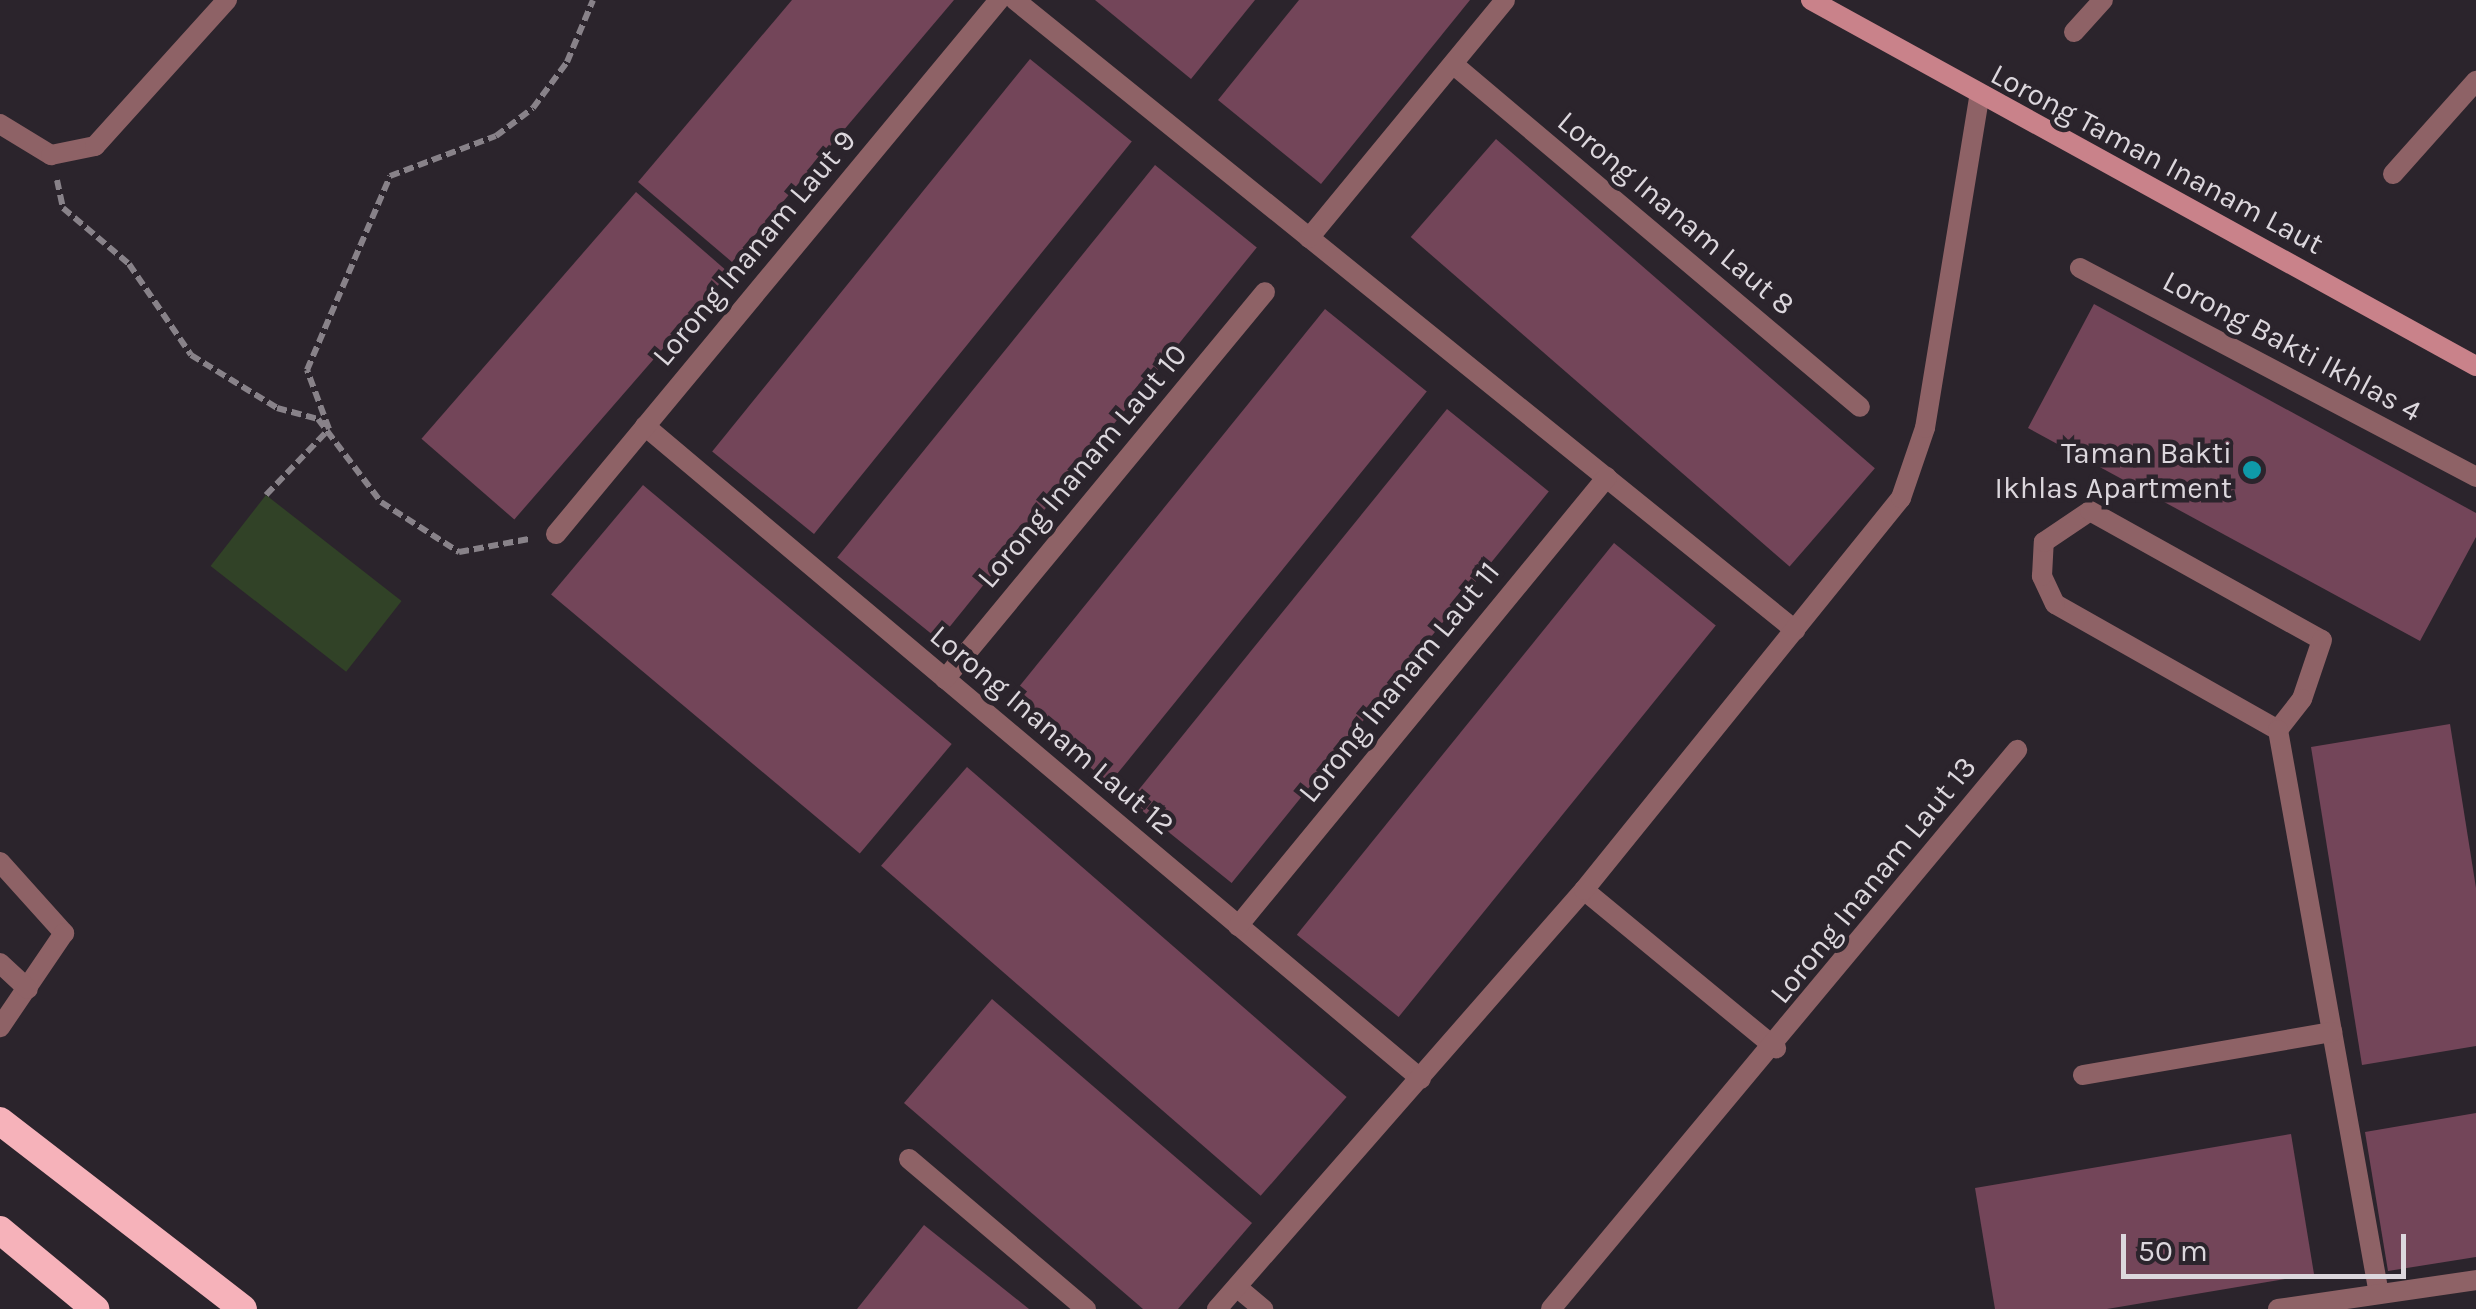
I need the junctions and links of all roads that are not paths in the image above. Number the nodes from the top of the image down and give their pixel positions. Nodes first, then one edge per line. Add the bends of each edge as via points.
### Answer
1 (226, 0) edge
2 (999, 0) edge
3 (1015, 0) edge
4 (1505, 0) edge
5 (1811, 0) edge
6 (2103, 0) edge
7 (2074, 32) dead end
8 (1453, 64) junction
9 (2476, 81) edge
10 (1979, 97) junction
11 (0, 124) edge
12 (2394, 174) dead end
13 (1309, 238) junction
14 (2080, 268) dead end
15 (1265, 292) dead end
16 (2476, 366) edge
17 (1860, 407) dead end
18 (646, 426) junction
19 (1607, 477) junction
20 (2476, 477) edge
21 (556, 534) road end
22 (1795, 630) junction
23 (945, 679) junction
24 (2278, 730) junction
25 (2017, 750) dead end
26 (0, 862) edge
27 (1584, 890) junction
28 (1238, 926) junction
29 (0, 963) edge
30 (28, 989) junction
31 (0, 1027) edge
32 (2332, 1032) junction
33 (1776, 1048) junction
34 (2083, 1075) dead end
35 (1420, 1080) junction
36 (0, 1121) edge
37 (909, 1159) dead end
38 (0, 1230) edge
39 (2476, 1280) edge
40 (1238, 1288) junction
41 (2379, 1294) junction
42 (96, 1309) edge
43 (243, 1309) edge
44 (1086, 1309) edge
45 (1217, 1309) edge
46 (1263, 1309) edge
47 (1551, 1309) edge
48 (2278, 1309) edge

1 - 11 street via 112,132 74,156 51,155
2 - 18 street, Lorong Inanam Laut 9
3 - 13 street
4 - 8 street
5 - 10 main road, Lorong Taman Inanam Laut
6 - 7 street
8 - 13 street
8 - 17 street, Lorong Inanam Laut 8
9 - 12 street
10 - 16 main road, Lorong Taman Inanam Laut
10 - 22 street via 1915,465 1882,526
13 - 19 street
14 - 20 street, Lorong Bakti Ikhlas 4
15 - 23 street, Lorong Inanam Laut 10
18 - 21 street, Lorong Inanam Laut 9
18 - 23 street, Lorong Inanam Laut 12
19 - 22 street
19 - 28 street, Lorong Inanam Laut 11
22 - 27 street
23 - 28 street, Lorong Inanam Laut 12
24 - 24 street via 2321,658 2322,640 2304,622 2090,511 2044,542 2042,576 2056,604
24 - 32 street
25 - 33 street, Lorong Inanam Laut 13
26 - 30 street via 64,933
27 - 33 street, Lorong Inanam Laut 13
27 - 35 street
28 - 35 street, Lorong Inanam Laut 12
29 - 30 street
30 - 31 street
32 - 34 street
32 - 41 street
33 - 47 street, Lorong Inanam Laut 13
35 - 40 street
36 - 43 highway
37 - 44 street
38 - 42 highway
39 - 41 street
40 - 45 street
40 - 46 street
41 - 48 street

